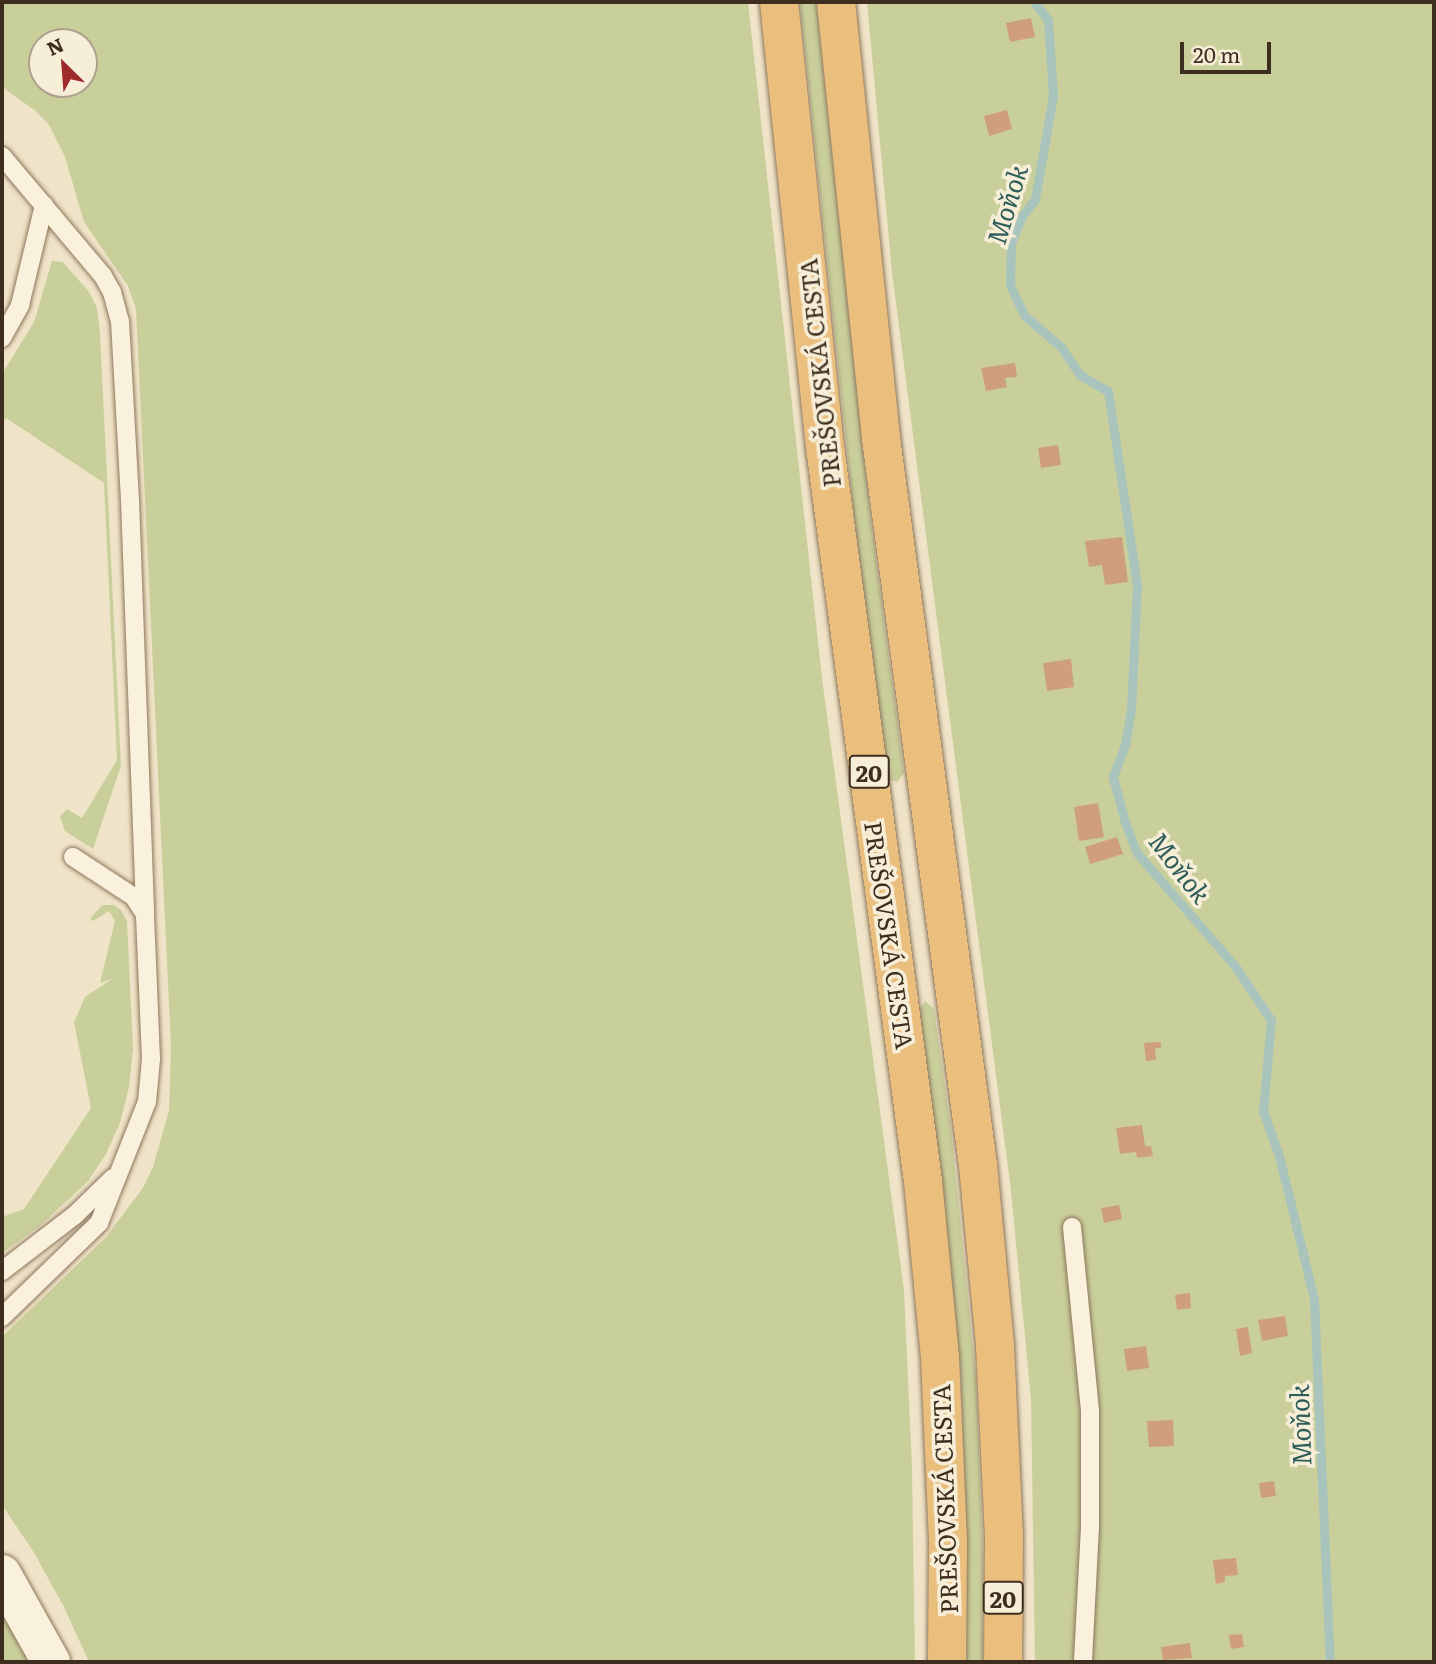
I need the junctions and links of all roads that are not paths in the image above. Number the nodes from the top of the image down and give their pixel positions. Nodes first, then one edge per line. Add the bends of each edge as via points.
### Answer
1 (779, 2) edge
2 (836, 2) edge
3 (2, 156) edge
4 (44, 205) junction
5 (2, 338) edge
6 (73, 856) dead end
7 (145, 914) junction
8 (118, 1173) junction
9 (1072, 1227) dead end
10 (2, 1271) edge
11 (2, 1317) edge
12 (2, 1574) edge
13 (51, 1662) edge
14 (947, 1662) edge
15 (1003, 1662) edge
16 (1083, 1662) edge

1 - 14 highway, PREŠOVSKÁ CESTA / 20 via 826,454 924,1194 940,1358 948,1542
2 - 15 highway, 20 via 881,438 978,1165 996,1360 1004,1534
3 - 4 lane
4 - 5 lane via 20,306
4 - 7 lane via 103,276 117,307 123,346
6 - 7 lane via 134,897
7 - 8 lane via 152,1059 137,1133
8 - 10 lane via 75,1215
8 - 11 lane via 99,1223
9 - 16 lane via 1090,1412
12 - 13 street

